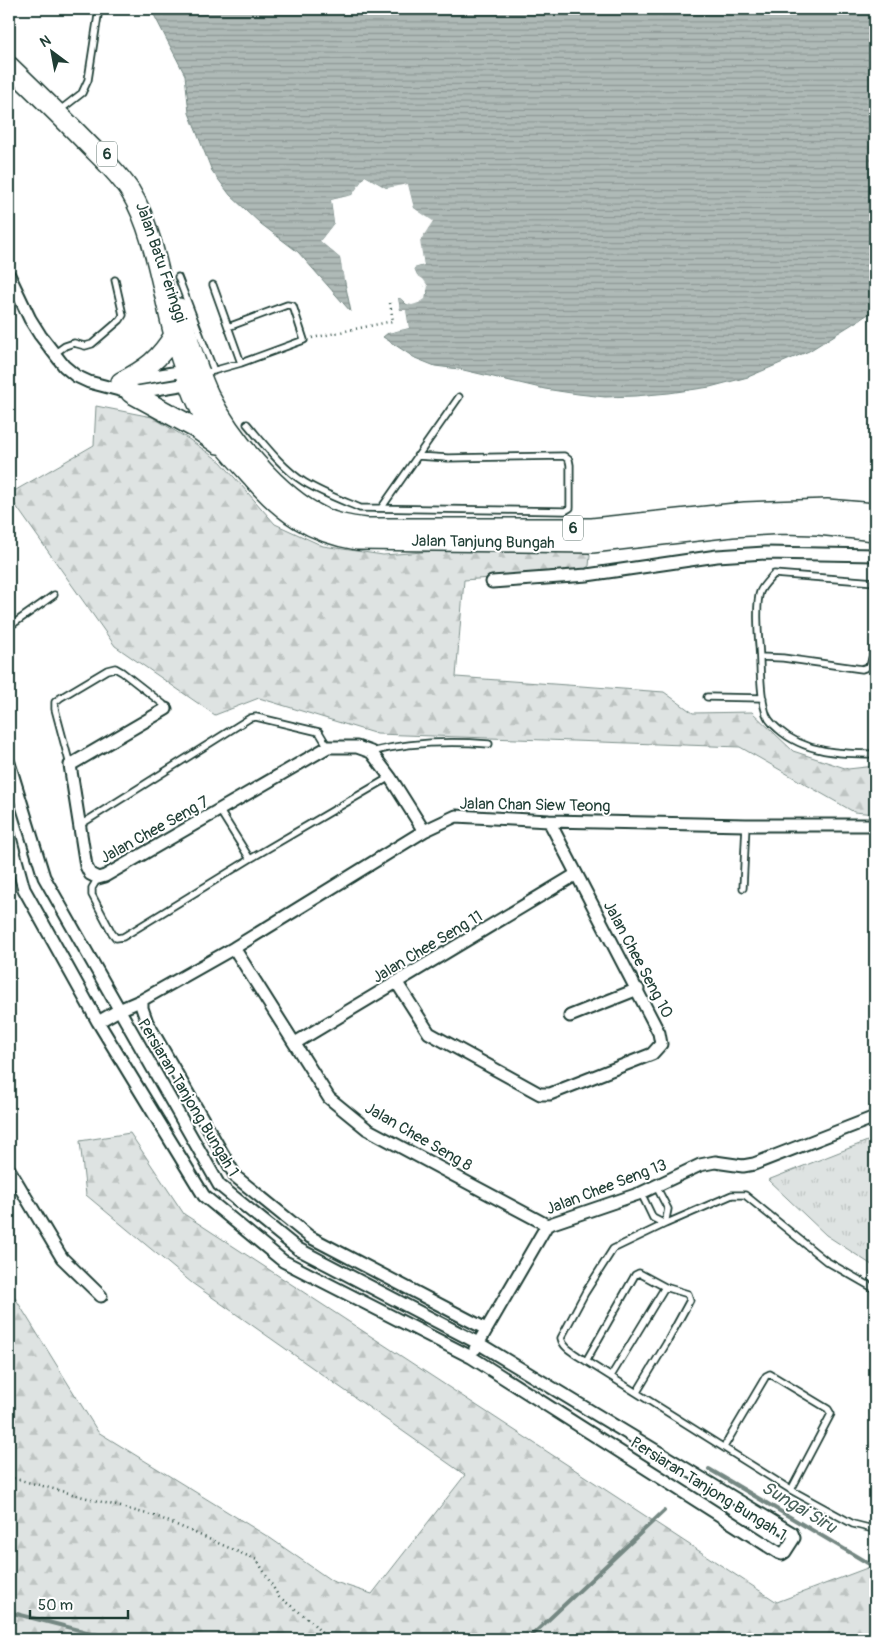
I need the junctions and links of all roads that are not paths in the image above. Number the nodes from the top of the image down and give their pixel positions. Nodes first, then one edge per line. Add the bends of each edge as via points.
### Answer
1 (99, 9) edge
2 (9, 57) edge
3 (9, 66) edge
4 (64, 107) junction
5 (9, 275) edge
6 (178, 276) dead end
7 (115, 280) dead end
8 (213, 285) dead end
9 (228, 328) junction
10 (174, 335) junction
11 (54, 354) junction
12 (241, 363) junction
13 (200, 374) junction
14 (126, 388) junction
15 (459, 397) dead end
16 (247, 424) dead end
17 (417, 456) junction
18 (236, 459) junction
19 (382, 507) junction
20 (875, 513) edge
21 (541, 518) junction
22 (875, 531) edge
23 (875, 555) edge
24 (492, 582) dead end
25 (875, 582) edge
26 (54, 595) dead end
27 (9, 624) edge
28 (875, 646) edge
29 (760, 657) junction
30 (707, 697) dead end
31 (763, 698) junction
32 (166, 709) joint
33 (489, 744) dead end
34 (328, 747) junction
35 (371, 752) junction
36 (875, 754) edge
37 (9, 763) edge
38 (70, 765) junction
39 (390, 777) junction
40 (220, 810) junction
41 (549, 821) junction
42 (875, 824) edge
43 (80, 825) junction
44 (746, 825) junction
45 (424, 831) junction
46 (9, 834) edge
47 (250, 859) junction
48 (575, 874) junction
49 (98, 878) junction
50 (743, 888) dead end
51 (234, 948) junction
52 (397, 983) junction
53 (638, 989) junction
54 (142, 1000) junction
55 (119, 1010) junction
56 (570, 1016) dead end
57 (98, 1022) junction
58 (147, 1022) junction
59 (131, 1031) junction
60 (294, 1044) junction
61 (875, 1117) edge
62 (9, 1169) edge
63 (656, 1186) junction
64 (641, 1193) junction
65 (665, 1224) junction
66 (547, 1225) junction
67 (665, 1287) junction
68 (875, 1289) edge
69 (101, 1296) dead end
70 (486, 1330) junction
71 (478, 1343) junction
72 (471, 1357) junction
73 (586, 1361) junction
74 (611, 1376) junction
75 (637, 1392) junction
76 (724, 1447) junction
77 (791, 1490) junction
78 (875, 1526) edge

1 - 4 lane via 88,80 82,93
2 - 4 main road, Jalan Batu Feringgi / 6
3 - 10 main road, Jalan Batu Feringgi / 6 via 115,171 130,190 145,224 159,270
4 - 13 main road, Jalan Batu Feringgi / 6 via 121,169 147,210
5 - 11 street via 30,319
6 - 13 lane
7 - 11 lane via 123,315 120,320 92,344 74,343
8 - 9 lane
9 - 12 lane
9 - 12 lane via 287,305 296,311 304,340
10 - 13 main road, Jalan Batu Feringgi / 6
10 - 14 main road via 167,348
11 - 14 street via 76,376 89,382
12 - 13 lane
13 - 14 street
13 - 18 main road, Jalan Tanjung Bungah / 6 via 202,413
13 - 21 main road, Jalan Tanjung Bungah / 6 via 221,416 246,451 293,499 320,516 366,528
14 - 18 main road via 197,429
15 - 17 lane
16 - 19 lane via 303,481 360,508
17 - 19 lane
17 - 21 lane via 564,456 570,465 570,508
18 - 22 main road, Jalan Tanjung Bungah / 6 via 284,510 313,528 358,540 592,543 783,524
19 - 21 lane
20 - 21 main road, Jalan Tanjung Bungah / 6 via 827,509 746,512 592,528
23 - 24 street via 765,553 717,556 587,575
25 - 29 lane via 774,574 759,594
26 - 27 lane
28 - 29 lane via 870,666 862,669
29 - 31 lane
30 - 31 lane
31 - 36 lane via 765,712 771,722 792,740 830,752
32 - 38 street
32 - 38 lane via 115,668 60,698 55,702 55,709
33 - 35 lane via 418,745
34 - 35 street via 357,747
34 - 40 street, Jalan Chee Seng 7
34 - 43 lane via 319,732 250,718
35 - 39 street
37 - 55 street, Persiaran Tanjong Bungah 1 via 44,877
38 - 43 street, Jalan Chee Seng 7
39 - 45 street
39 - 47 lane
40 - 47 lane
40 - 49 street, Jalan Chee Seng 7
41 - 44 street, Jalan Chan Siew Teong
41 - 45 street, Jalan Chan Siew Teong via 456,816
41 - 48 street, Jalan Chee Seng 10
42 - 44 street, Jalan Chan Siew Teong
43 - 49 street, Jalan Chee Seng 7 via 86,866 90,874
44 - 50 lane
45 - 51 street, Jalan Chan Siew Teong
46 - 57 street, Persiaran Tanjong Bungah 1 via 24,889
47 - 49 lane via 123,937 116,938 92,895
48 - 52 street, Jalan Chee Seng 11
48 - 53 street, Jalan Chee Seng 10
51 - 54 street, Jalan Chan Siew Teong
51 - 60 street, Jalan Chee Seng 8
52 - 53 street, Jalan Chee Seng 10 via 429,1033 540,1094 550,1094 652,1054 661,1044 659,1032
52 - 60 street, Jalan Chee Seng 11
53 - 56 street
54 - 55 street, Jalan Chan Siew Teong
54 - 58 street, Persiaran Tanjong Bungah 1
55 - 57 street, Jalan Chan Siew Teong
55 - 59 street, Persiaran Tanjong Bungah 1
57 - 72 street, Persiaran Tanjong Bungah 1 via 204,1196 283,1261
58 - 59 street
58 - 70 street, Persiaran Tanjong Bungah 1 via 236,1177 310,1237
59 - 71 street, Persiaran Tanjong Bungah 1 via 219,1185 298,1249
60 - 66 street, Jalan Chee Seng 8 via 329,1098 367,1129
61 - 63 street, Jalan Chee Seng 13 via 754,1164 743,1166 715,1162 700,1165
62 - 69 street via 62,1258
63 - 64 street, Jalan Chee Seng 13
63 - 65 lane via 668,1209
64 - 65 lane via 653,1218
64 - 66 street, Jalan Chee Seng 13
65 - 68 lane via 732,1195 745,1195 826,1261
65 - 73 lane via 613,1249 585,1293 561,1338 567,1348
66 - 70 street, Jalan Chee Seng 13
67 - 73 lane via 644,1274 635,1276
67 - 74 lane
67 - 75 lane via 688,1294 690,1300
70 - 71 street, Jalan Chee Seng 13
71 - 72 street, Jalan Chee Seng 13
71 - 72 street, Persiaran Tanjong Bungah 1 via 792,1533 794,1538 785,1552 780,1553
73 - 74 lane
74 - 75 lane
75 - 76 lane
76 - 77 lane
76 - 77 lane via 770,1374 828,1409 831,1414
77 - 78 lane via 853,1524 869,1528

